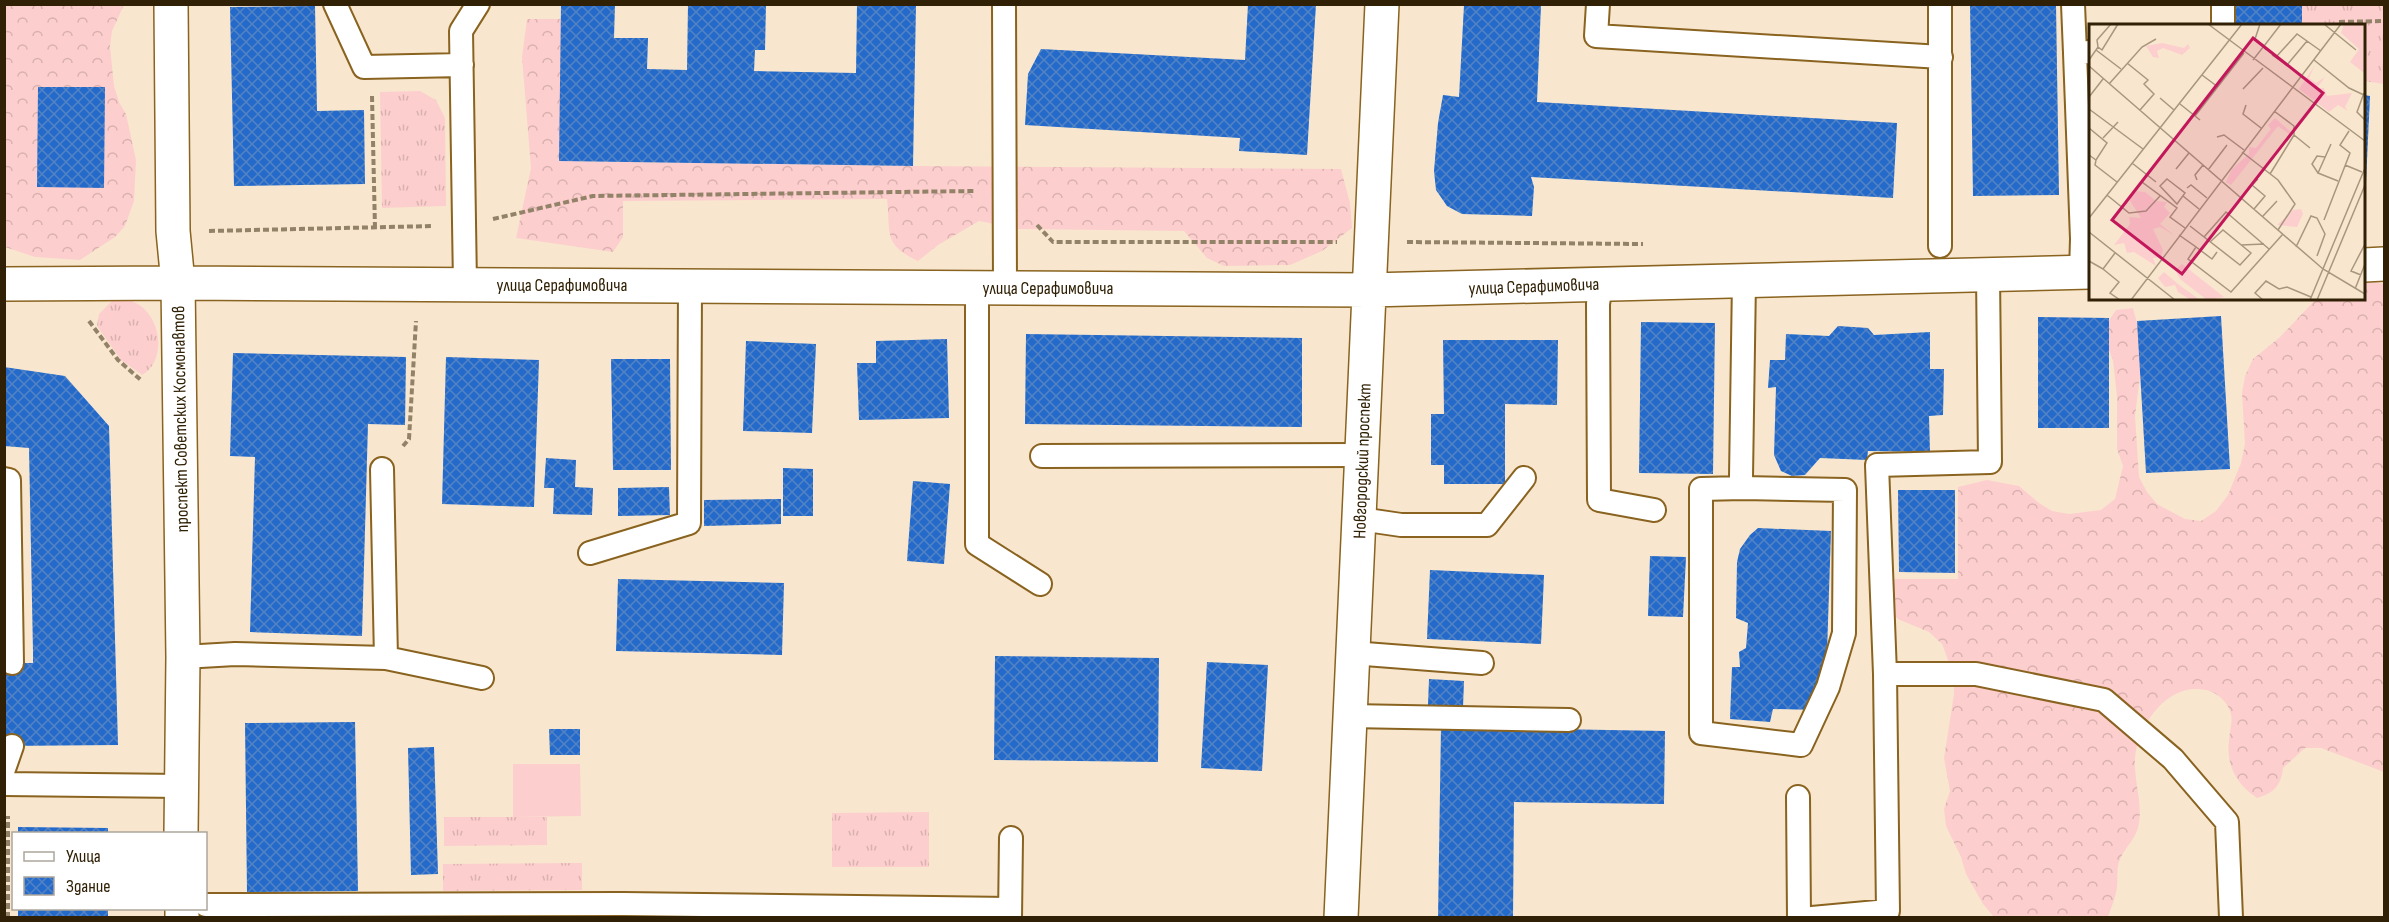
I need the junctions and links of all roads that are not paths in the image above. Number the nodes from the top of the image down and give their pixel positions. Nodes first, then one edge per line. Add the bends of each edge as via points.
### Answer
1 (171, 4) edge
2 (335, 4) edge
3 (478, 4) edge
4 (1004, 4) edge
5 (1382, 4) edge
6 (1598, 4) edge
7 (1940, 4) edge
8 (2073, 4) edge
9 (2223, 4) edge
10 (2223, 24) edge
11 (2083, 53) edge
12 (1941, 57) junction
13 (462, 65) junction
14 (1940, 246) dead end
15 (2385, 264) edge
16 (2365, 265) edge
17 (2086, 272) edge
18 (1988, 274) junction
19 (1744, 280) junction
20 (178, 283) junction
21 (4, 284) edge
22 (1601, 284) junction
23 (465, 285) junction
24 (690, 286) junction
25 (991, 288) junction
26 (1369, 290) junction
27 (1363, 454) junction
28 (1042, 456) dead end
29 (382, 468) road end
30 (1524, 478) dead end
31 (4, 479) edge
32 (1743, 488) junction
33 (1654, 510) dead end
34 (1360, 519) junction
35 (590, 553) dead end
36 (1040, 584) dead end
37 (8, 619) edge
38 (1352, 652) junction
39 (183, 657) junction
40 (386, 658) junction
41 (12, 663) dead end
42 (1482, 663) dead end
43 (1885, 674) junction
44 (482, 678) dead end
45 (1350, 716) junction
46 (1569, 720) dead end
47 (12, 746) dead end
48 (4, 769) edge
49 (4, 784) edge
50 (181, 786) junction
51 (1798, 797) dead end
52 (181, 832) edge
53 (1011, 838) dead end
54 (207, 905) edge
55 (623, 911) edge
56 (1010, 913) edge
57 (1341, 918) edge
58 (1799, 918) edge
59 (1812, 918) edge
60 (2231, 918) edge

1 - 20 street, проспект Советских Космонавтов via 173,231
2 - 13 lane via 364,67
3 - 13 lane via 461,31
4 - 25 lane via 1004,190
5 - 26 street, Новгородский проспект
6 - 12 lane via 1596,36
7 - 12 lane
8 - 11 lane
9 - 10 lane
11 - 17 lane via 2082,239
12 - 14 lane
13 - 23 lane
15 - 16 street
17 - 18 street, улица Серафимовича
18 - 19 street, улица Серафимовича
18 - 43 lane via 1990,462 1877,465
19 - 22 street, улица Серафимовича
19 - 32 lane
20 - 21 street, улица Серафимовича
20 - 23 street, улица Серафимовича
20 - 39 street, проспект Советских Космонавтов
22 - 26 street, улица Серафимовича
22 - 33 lane via 1599,500
23 - 24 street, улица Серафимовича
24 - 25 street, улица Серафимовича
24 - 35 lane via 689,523
25 - 26 street, улица Серафимовича
25 - 36 lane via 977,544
26 - 27 street, Новгородский проспект
27 - 28 lane
27 - 34 street, Новгородский проспект
29 - 40 lane
30 - 34 lane via 1487,525 1401,525
31 - 37 lane via 9,480
32 - 32 lane via 1845,490 1844,633 1828,687 1801,745 1701,733 1701,489
34 - 38 street, Новгородский проспект
37 - 41 lane
38 - 42 lane
38 - 45 street, Новгородский проспект
39 - 40 lane via 235,654
39 - 50 street, проспект Советских Космонавтов
40 - 44 lane
43 - 59 lane via 1888,910
43 - 60 lane via 1976,674 2104,700 2173,759 2227,822
45 - 46 lane
45 - 57 street, Новгородский проспект
47 - 48 lane
49 - 50 lane
50 - 52 street, проспект Советских Космонавтов
51 - 58 lane
53 - 56 lane
54 - 55 lane
55 - 56 lane

